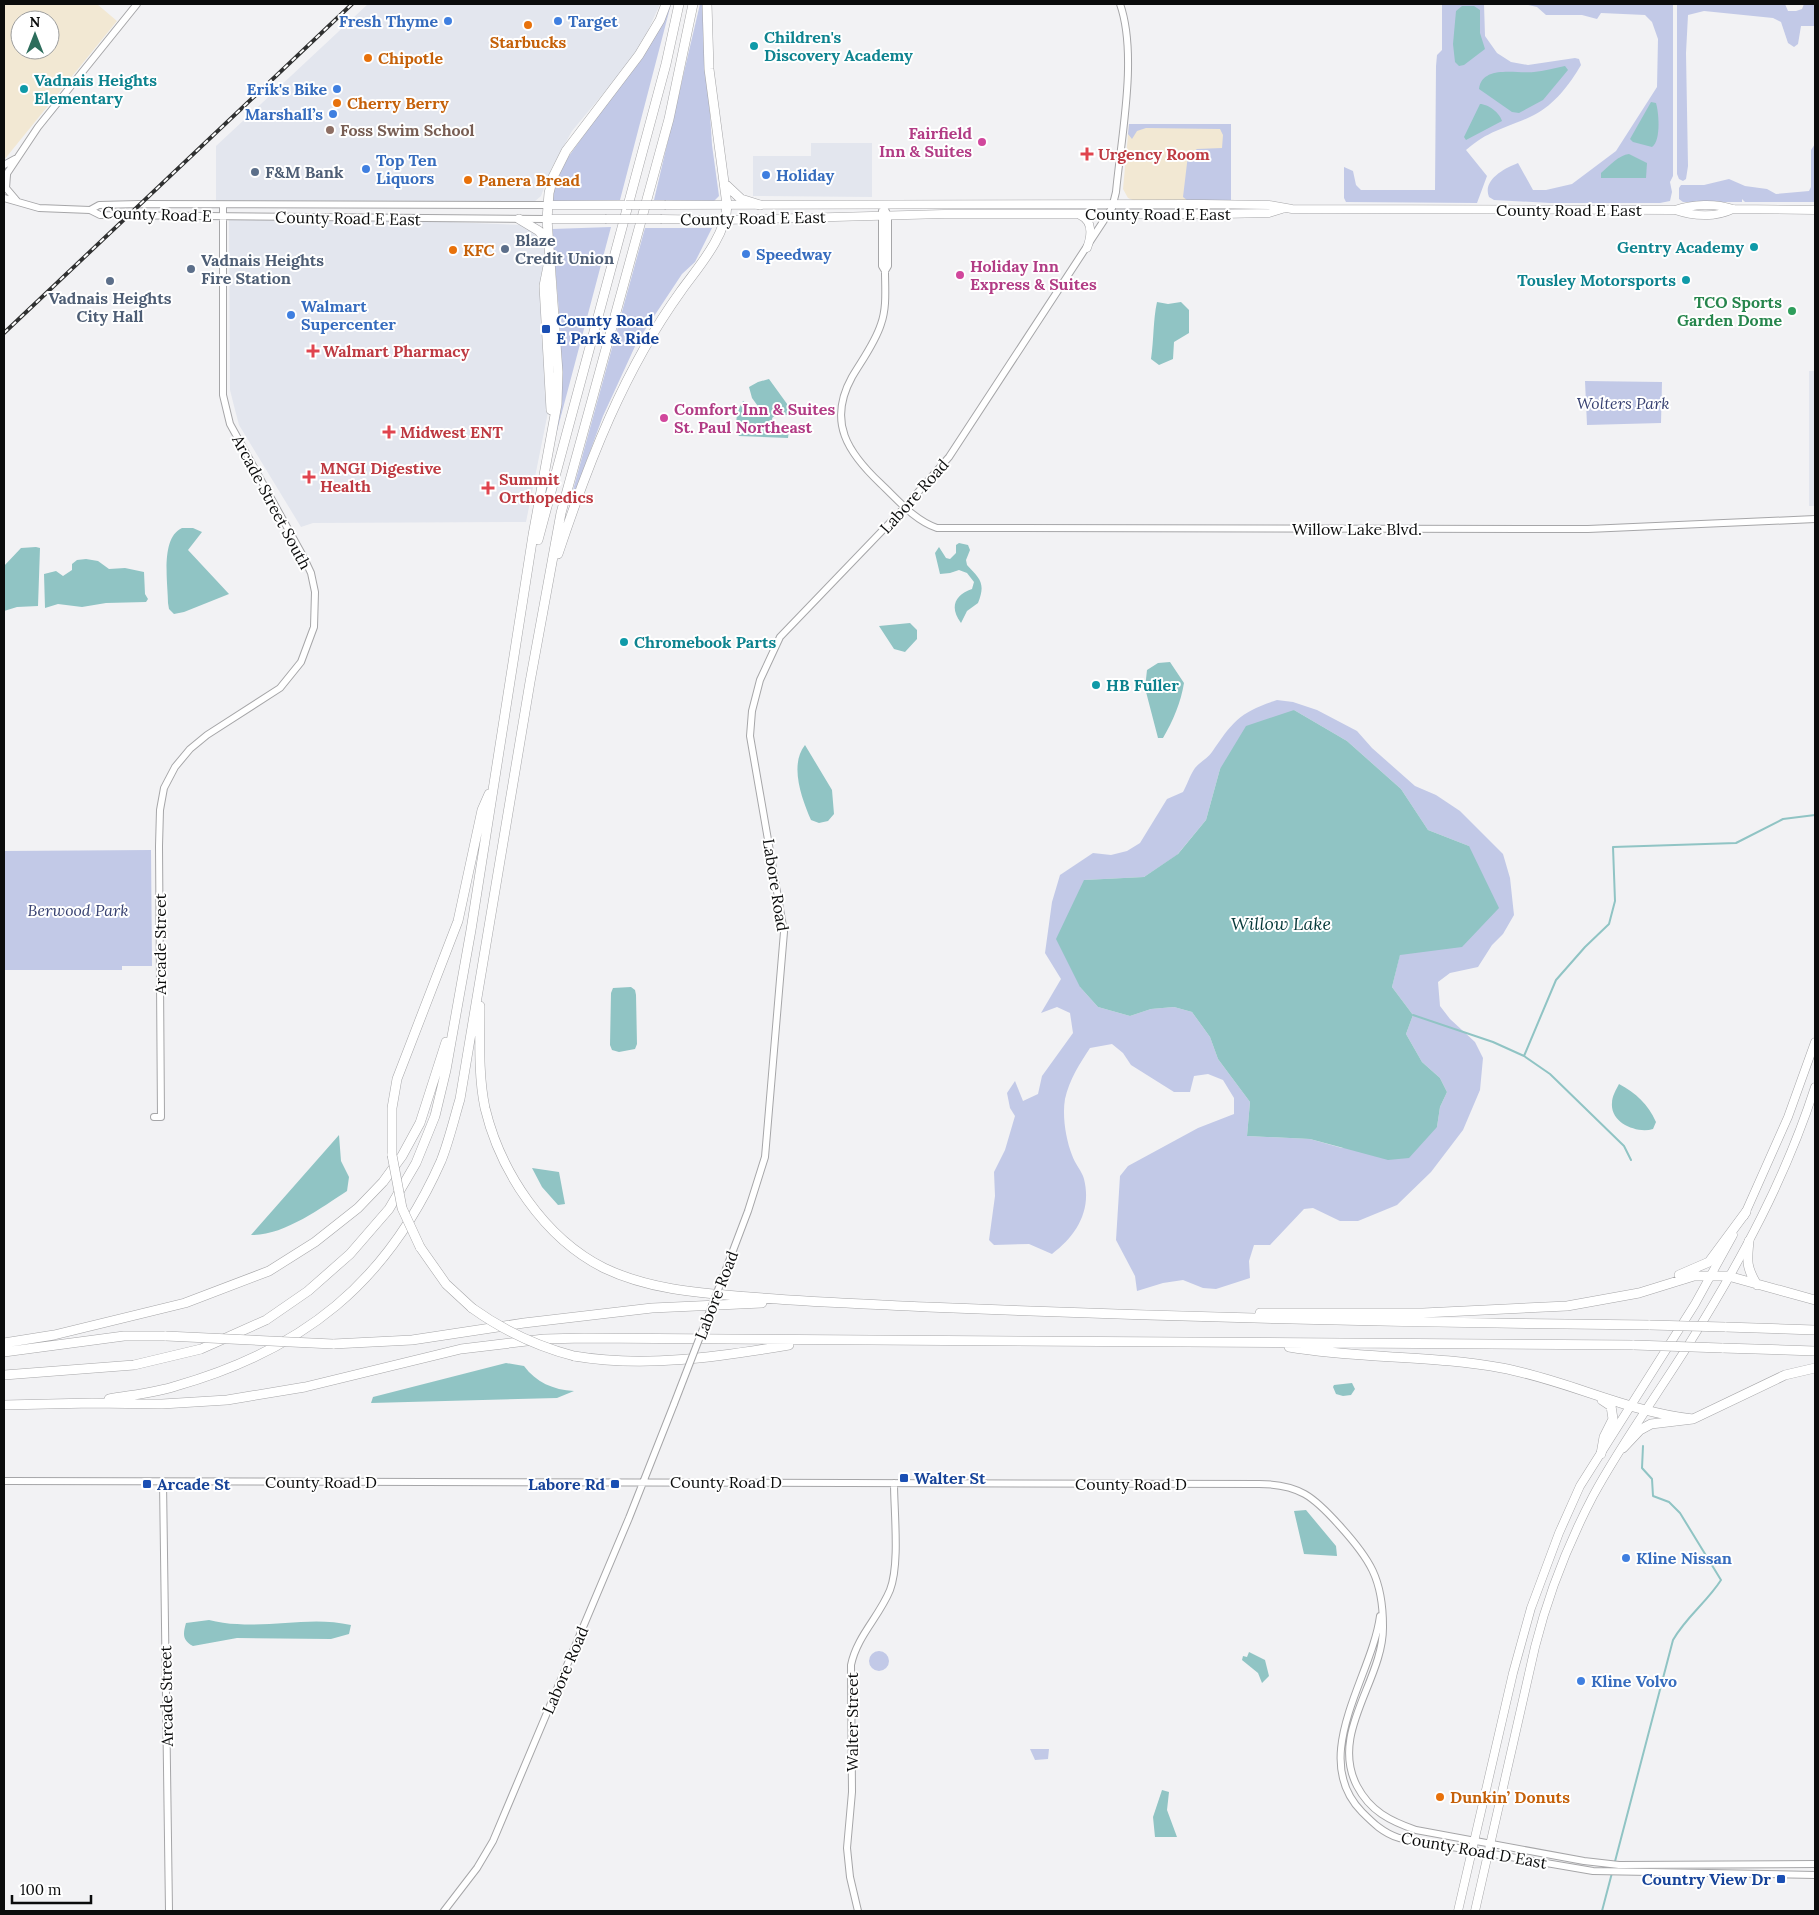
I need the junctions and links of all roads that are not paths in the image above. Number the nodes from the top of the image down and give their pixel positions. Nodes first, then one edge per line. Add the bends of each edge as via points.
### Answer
1 (137, 4) edge
2 (666, 4) edge
3 (679, 4) edge
4 (694, 4) edge
5 (707, 4) edge
6 (1120, 4) edge
7 (15, 159) junction
8 (4, 165) edge
9 (6, 175) edge
10 (724, 184) junction
11 (4, 198) edge
12 (19, 203) junction
13 (4, 204) edge
14 (1114, 204) junction
15 (223, 205) junction
16 (548, 205) junction
17 (727, 205) junction
18 (760, 205) junction
19 (883, 205) junction
20 (1282, 209) junction
21 (90, 210) junction
22 (1815, 210) edge
23 (1076, 214) junction
24 (1108, 214) junction
25 (224, 216) junction
26 (885, 216) junction
27 (519, 219) junction
28 (547, 219) junction
29 (725, 220) junction
30 (549, 245) junction
31 (1087, 248) junction
32 (905, 507) junction
33 (1815, 519) edge
34 (547, 587) junction
35 (522, 607) junction
36 (174, 767) joint
37 (494, 782) junction
38 (480, 983) junction
39 (454, 1026) junction
40 (1815, 1042) edge
41 (1815, 1087) edge
42 (154, 1117) dead end
43 (1746, 1212) junction
44 (1749, 1241) junction
45 (1710, 1276) junction
46 (1728, 1276) junction
47 (1757, 1284) junction
48 (1610, 1300) junction
49 (1815, 1300) edge
50 (802, 1302) junction
51 (1127, 1315) junction
52 (1815, 1330) edge
53 (812, 1341) junction
54 (1267, 1342) junction
55 (4, 1344) edge
56 (1815, 1351) edge
57 (4, 1352) edge
58 (1815, 1368) edge
59 (4, 1376) edge
60 (1577, 1388) junction
61 (92, 1403) junction
62 (4, 1405) edge
63 (1632, 1406) junction
64 (1647, 1410) junction
65 (1693, 1419) junction
66 (1623, 1448) junction
67 (1601, 1454) junction
68 (4, 1481) edge
69 (164, 1482) junction
70 (643, 1482) junction
71 (894, 1483) junction
72 (1381, 1607) junction
73 (1475, 1840) junction
74 (1490, 1843) junction
75 (1472, 1851) junction
76 (1488, 1854) junction
77 (1815, 1864) edge
78 (1815, 1875) edge
79 (169, 1911) edge
80 (444, 1911) edge
81 (858, 1911) edge
82 (1458, 1911) edge
83 (1475, 1911) edge

1 - 7 street
2 - 16 highway via 639,55 566,151 553,177
3 - 35 highway via 664,73
4 - 34 highway via 669,119 561,513
5 - 10 highway via 709,61
6 - 14 street, Labore Road via 1127,31 1128,64
7 - 8 street
7 - 9 street
9 - 12 street via 6,188
10 - 17 highway
10 - 18 highway via 740,199
11 - 12 street, County Road E
12 - 13 street
12 - 21 street, County Road E via 48,209
14 - 19 main road, County Road E East
14 - 20 main road, County Road E East via 1268,205
14 - 24 street, Labore Road
15 - 16 street, County Road E East
15 - 21 street, County Road E via 100,205
15 - 25 street, Arcade Street South
16 - 17 main road, County Road E East, bridge
16 - 28 highway
17 - 18 main road, County Road E East
17 - 29 highway
18 - 19 main road, County Road E East
19 - 26 street, Willow Lake Blvd.
20 - 22 main road, County Road E East via 1675,210 1721,215 1732,210
20 - 24 main road, County Road E East via 1269,213
21 - 25 street, County Road E via 100,215
23 - 24 main road, County Road E East
23 - 26 main road, County Road E East
23 - 31 main road via 1084,216 1090,224
24 - 31 street, Labore Road
25 - 27 street, County Road E East
25 - 36 street, Arcade Street South via 223,395 230,424 303,556 315,592 316,611 310,644 292,676 280,688 207,734
26 - 29 main road, County Road E East
26 - 32 street, Willow Lake Blvd. via 888,266 882,322 847,388 841,418 853,456
27 - 28 street, County Road E East
27 - 30 highway via 539,231
28 - 29 main road, County Road E East, bridge
28 - 30 highway
29 - 34 highway via 708,253 661,319 626,381 583,483
30 - 35 highway via 558,372 557,404
31 - 32 street, Labore Road via 949,457
32 - 33 street, Willow Lake Blvd. via 927,524 952,529 1588,529
32 - 70 street, Labore Road, bridge via 780,637 763,673 752,711 750,736 753,760 784,932 765,1157 748,1211
34 - 38 highway
35 - 37 highway
36 - 42 street, Arcade Street via 164,788 160,810 161,1117
37 - 39 highway
37 - 53 highway, bridge via 482,810 458,922 397,1079 392,1108 392,1155 402,1208 420,1246 446,1284 472,1308 514,1335 574,1356 650,1360 753,1351
38 - 50 highway via 481,1080 485,1108 497,1146 516,1183 540,1216 567,1243 602,1267 668,1290
38 - 61 highway via 460,1099 441,1160 415,1212 388,1252 352,1292 314,1324 273,1350 237,1366 175,1387
39 - 55 highway via 445,1044 420,1123 402,1156 358,1208 315,1242 270,1271 185,1303
39 - 59 highway via 435,1116 416,1163 389,1209 370,1232 308,1291 266,1320 201,1349 134,1365
40 - 43 main road via 1791,1109
41 - 44 main road via 1788,1162
43 - 45 main road
43 - 48 highway via 1709,1262
44 - 46 main road
44 - 47 highway via 1748,1271
45 - 46 highway
45 - 48 highway via 1694,1276
45 - 63 main road
46 - 47 highway
46 - 64 main road
47 - 49 highway
48 - 51 highway via 1567,1306 1423,1313
50 - 51 highway
50 - 57 highway, bridge via 652,1308 412,1340 333,1344 166,1336 104,1338
51 - 52 highway, bridge
53 - 54 highway
53 - 61 highway via 535,1340 461,1349 264,1395 162,1404
54 - 56 highway, bridge via 1634,1345
54 - 60 highway via 1308,1349 1500,1367
58 - 65 highway via 1786,1375
60 - 63 highway
60 - 67 highway via 1606,1402 1614,1410
61 - 62 highway
63 - 64 highway
63 - 67 main road
64 - 65 highway
64 - 66 main road
65 - 66 highway via 1651,1424 1640,1430
66 - 74 main road via 1578,1525 1546,1606
67 - 73 main road via 1576,1495 1531,1608
68 - 69 street, County Road D
69 - 70 street, County Road D
69 - 79 street, Arcade Street
70 - 71 street, County Road D
70 - 80 street, Labore Road via 493,1841 478,1868
71 - 72 street, County Road D via 1274,1484 1291,1487 1319,1503 1365,1555 1379,1582
71 - 81 street, Walter Street via 893,1579 887,1597 861,1637 851,1665 852,1792 847,1848
72 - 73 street, County Road D East via 1382,1643 1353,1727 1349,1749 1355,1782 1370,1805 1393,1822 1416,1830
72 - 75 street, County Road D East via 1376,1642 1341,1739 1340,1766 1347,1791 1355,1805 1376,1826 1392,1835
73 - 74 street, County Road D East
73 - 75 main road
74 - 76 main road
74 - 77 street, County Road D East via 1590,1862 1632,1866
75 - 76 street, County Road D East
75 - 82 main road
76 - 78 street, County Road D East via 1617,1874
76 - 83 main road

